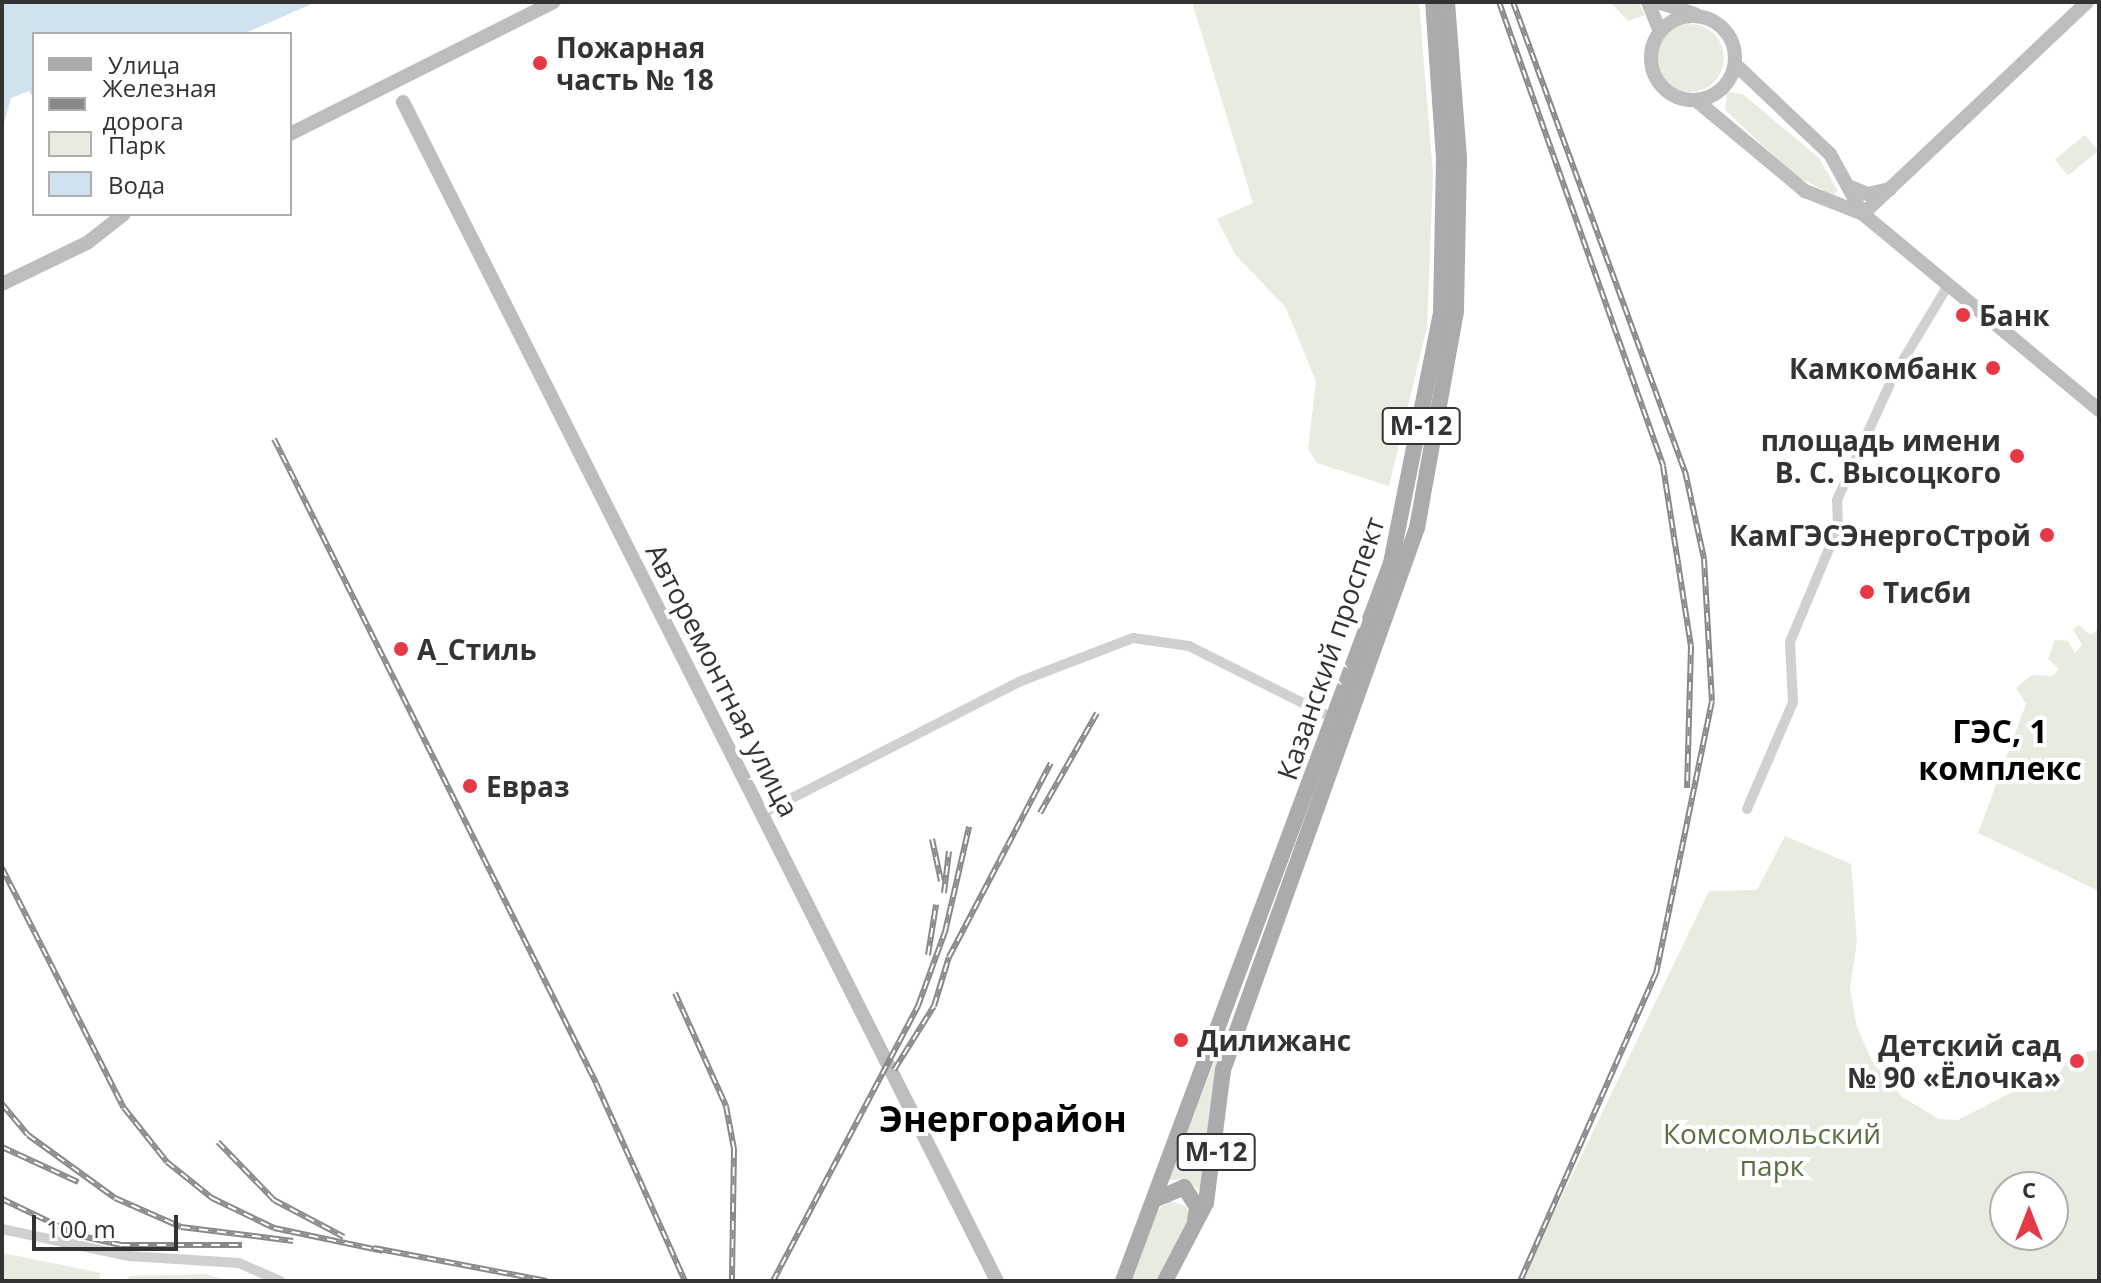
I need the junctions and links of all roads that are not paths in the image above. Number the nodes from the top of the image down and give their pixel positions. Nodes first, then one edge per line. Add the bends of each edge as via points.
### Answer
1 (554, 2) edge
2 (1433, 2) edge
3 (1447, 2) edge
4 (1648, 2) edge
5 (1658, 2) edge
6 (2087, 2) edge
7 (1706, 17) junction
8 (1660, 31) junction
9 (1735, 64) junction
10 (411, 77) junction
11 (373, 94) junction
12 (1697, 101) junction
13 (403, 102) junction
14 (292, 133) edge
15 (1848, 186) junction
16 (1890, 189) junction
17 (1863, 214) junction
18 (121, 216) edge
19 (2, 284) edge
20 (1949, 284) junction
21 (2099, 410) edge
22 (1398, 564) junction
23 (1385, 605) junction
24 (1337, 720) junction
25 (1747, 809) dead end
26 (761, 814) junction
27 (1149, 1205) junction
28 (2, 1229) edge
29 (1194, 1230) junction
30 (280, 1281) edge
31 (997, 1281) edge
32 (1123, 1281) edge
33 (1165, 1281) edge

1 - 10 street
2 - 22 main road, Казанский проспект / М-12 via 1444,158 1441,313
3 - 22 main road, Казанский проспект / М-12 via 1459,158 1456,312
4 - 8 street
5 - 7 street
6 - 16 street
7 - 8 street via 1679,17
7 - 9 street via 1727,32
8 - 12 street via 1650,54 1655,78 1672,95
9 - 12 street via 1724,86
9 - 15 street via 1830,154
10 - 11 street
10 - 13 street
11 - 13 street
11 - 14 street
12 - 17 street via 1805,191
13 - 26 street, Авторемонтная улица
15 - 16 street via 1868,194
15 - 17 street
16 - 17 street
17 - 20 street
18 - 19 street via 87,243
20 - 21 street
20 - 25 street via 1894,375 1837,500 1838,527 1790,642 1793,702
22 - 23 main road, Казанский проспект / М-12
23 - 24 main road, Казанский проспект / М-12
23 - 29 main road, Казанский проспект / М-12 via 1223,1070 1213,1180
24 - 26 street via 1189,646 1133,638 1021,681
24 - 27 main road, Казанский проспект / М-12
26 - 31 street, Авторемонтная улица
27 - 29 main road via 1163,1191 1184,1187 1197,1207
27 - 32 main road, Казанский проспект / М-12
28 - 30 street via 129,1256 239,1263
29 - 33 main road, Казанский проспект / М-12

